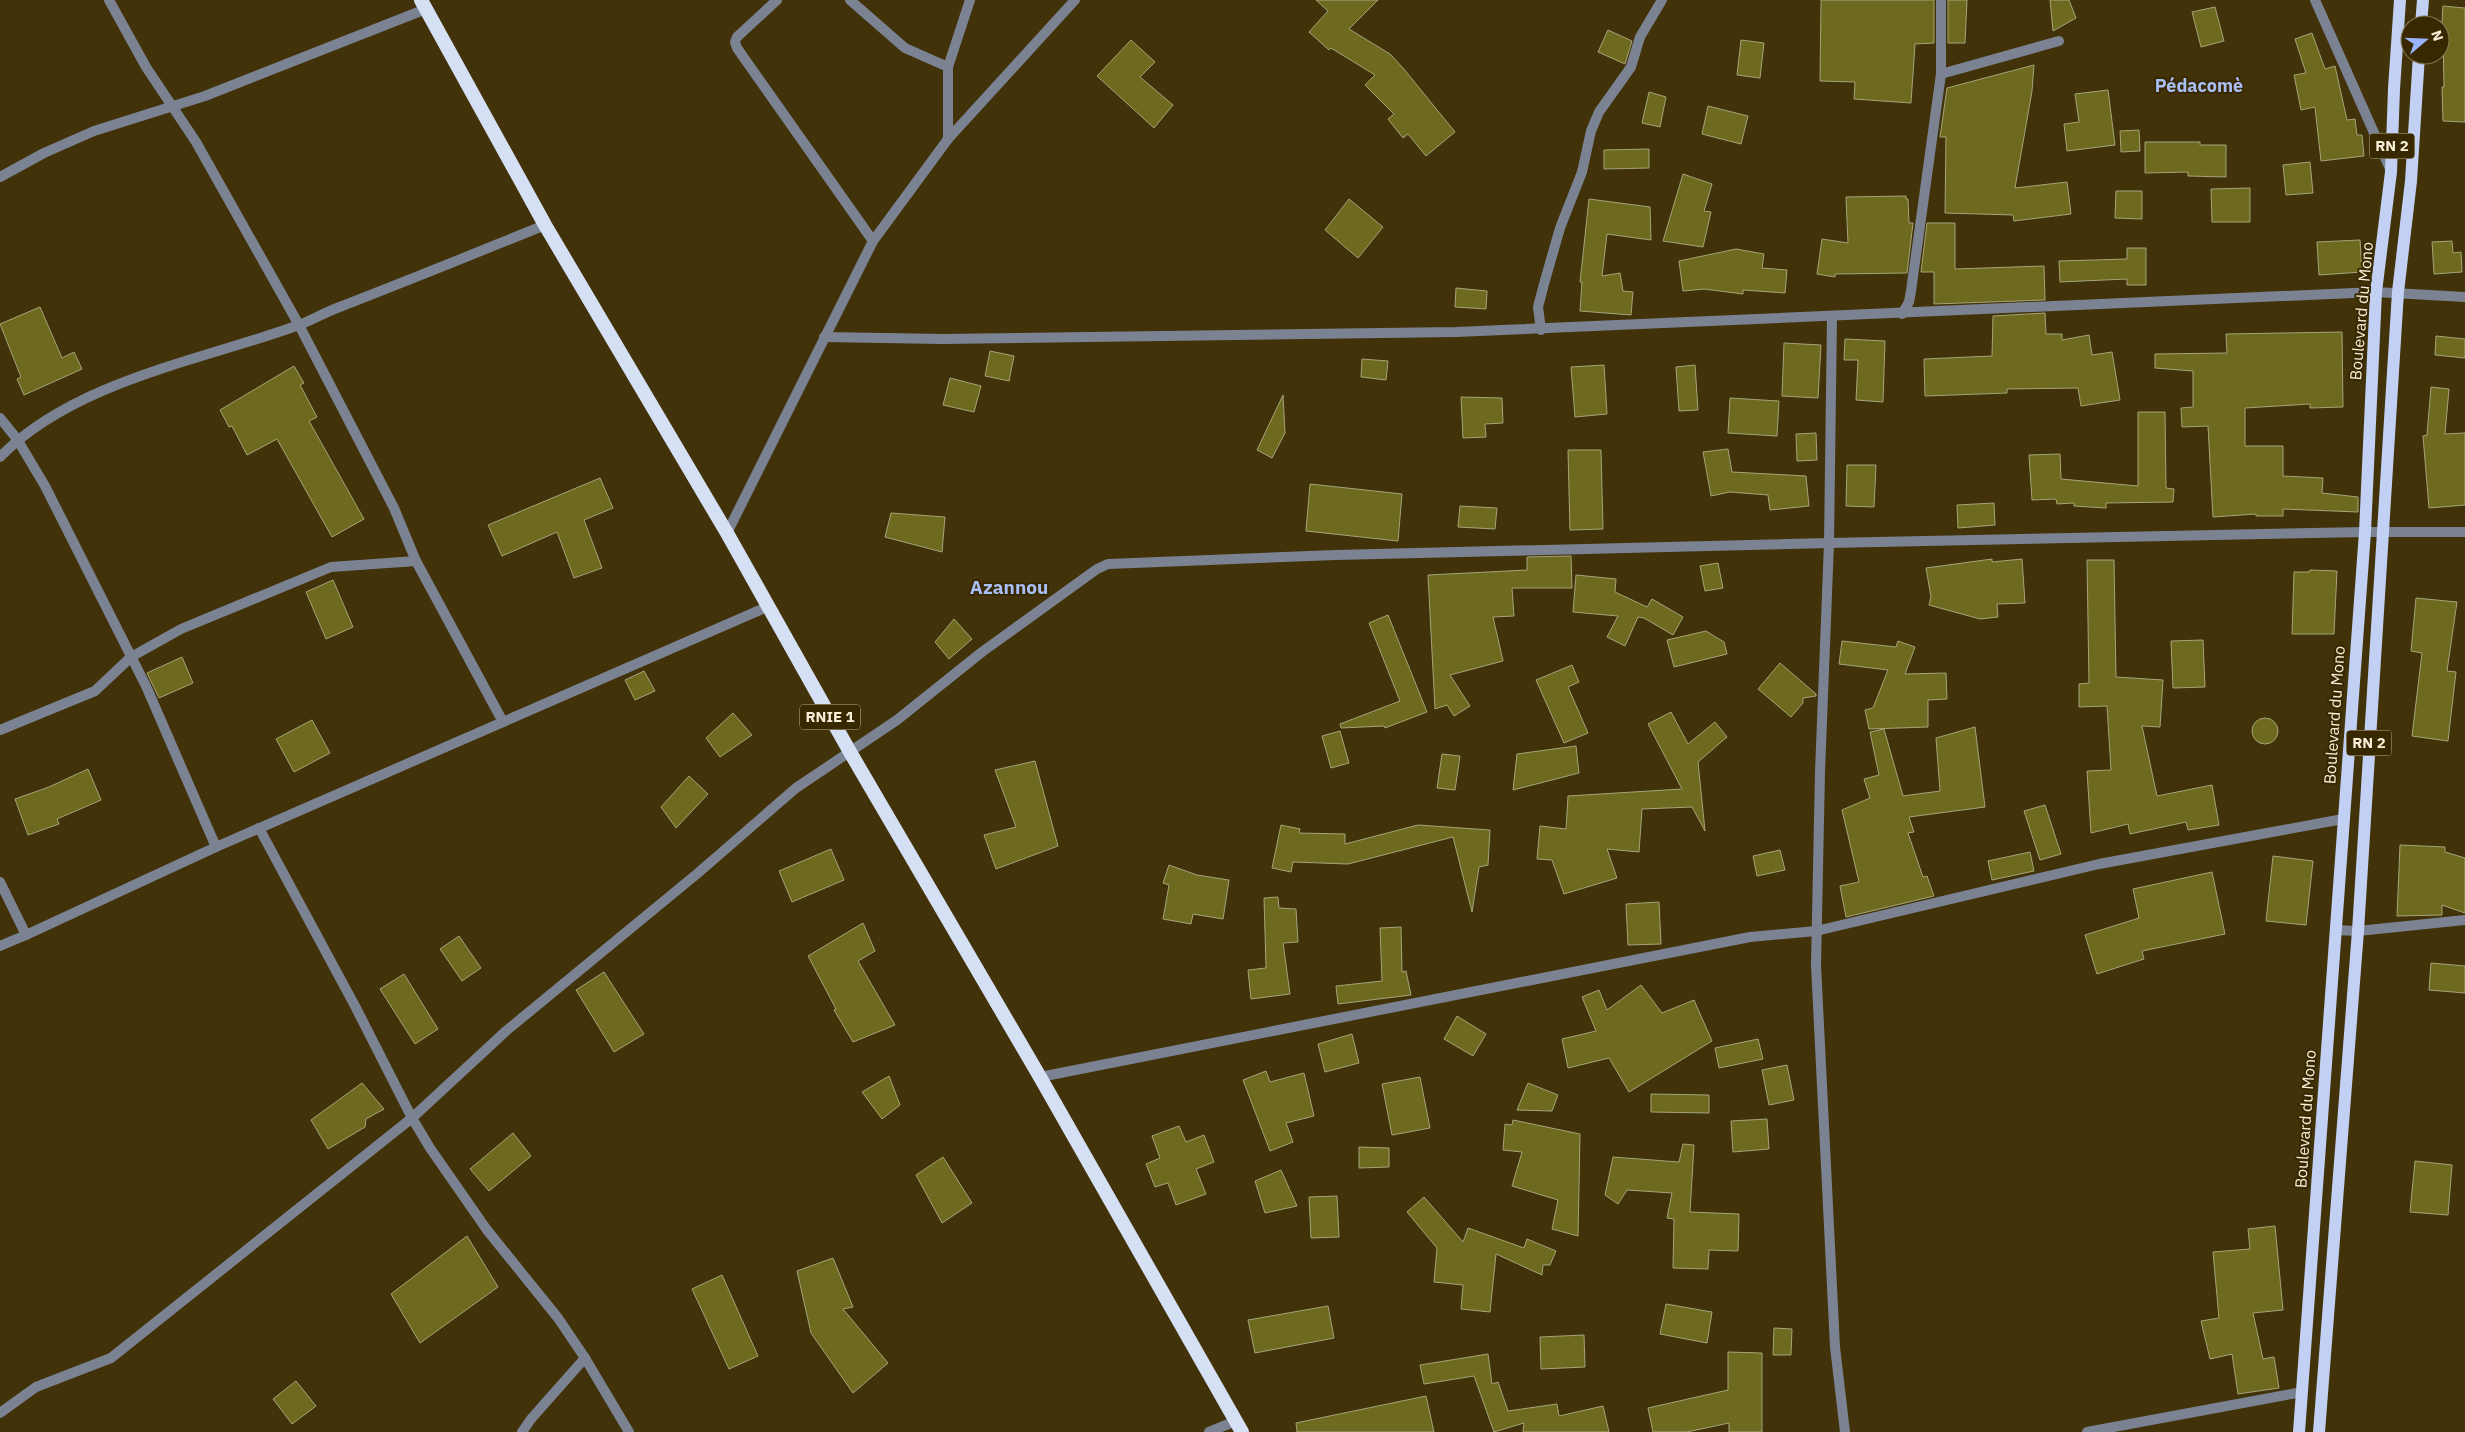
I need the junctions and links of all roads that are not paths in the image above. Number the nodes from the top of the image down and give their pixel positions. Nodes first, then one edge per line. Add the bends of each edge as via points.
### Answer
1 (109, 0) edge
2 (777, 0) edge
3 (850, 0) edge
4 (970, 0) edge
5 (1075, 0) edge
6 (1662, 0) edge
7 (1941, 0) edge
8 (2315, 0) edge
9 (2400, 0) edge
10 (2423, 0) edge
11 (423, 4) edge
12 (2422, 15) edge
13 (2059, 41) dead end
14 (2418, 65) edge
15 (948, 66) junction
16 (1941, 74) junction
17 (173, 105) junction
18 (948, 138) junction
19 (2391, 172) junction
20 (0, 177) edge
21 (545, 225) junction
22 (873, 241) junction
23 (2376, 292) junction
24 (2398, 292) junction
25 (2465, 297) edge
26 (1902, 314) junction
27 (1832, 316) junction
28 (299, 325) junction
29 (1541, 330) junction
30 (824, 337) junction
31 (0, 418) edge
32 (17, 439) junction
33 (0, 457) edge
34 (2365, 532) junction
35 (2382, 532) junction
36 (2465, 532) edge
37 (727, 533) junction
38 (1830, 543) junction
39 (416, 561) junction
40 (767, 607) junction
41 (131, 657) junction
42 (502, 722) junction
43 (0, 730) edge
44 (850, 752) junction
45 (2343, 819) junction
46 (259, 828) junction
47 (216, 847) junction
48 (0, 882) edge
49 (2465, 920) edge
50 (2335, 930) junction
51 (1816, 931) junction
52 (2358, 931) junction
53 (26, 934) junction
54 (0, 946) edge
55 (1040, 1077) junction
56 (412, 1118) junction
57 (585, 1358) junction
58 (2302, 1392) junction
59 (0, 1413) edge
60 (1239, 1427) edge
61 (522, 1432) edge
62 (629, 1432) edge
63 (1209, 1432) edge
64 (1845, 1432) edge
65 (2087, 1432) edge
66 (2299, 1432) edge
67 (2319, 1432) edge

1 - 17 street via 146,67
2 - 22 street via 737,37 736,48
3 - 15 street via 904,48
4 - 15 street
5 - 18 street
6 - 29 street via 1640,37 1631,67 1599,112 1591,131 1582,172 1560,228 1538,307
7 - 16 street
8 - 19 street
9 - 19 main road, Boulevard du Mono / RN 2
10 - 12 main road
11 - 17 street via 262,75
11 - 21 highway, RNIE 1
13 - 16 street
14 - 24 main road, RN 2 via 2411,181
15 - 18 street
16 - 26 street via 1911,291
17 - 20 street via 68,142
17 - 28 street
18 - 22 street
19 - 23 main road, Boulevard du Mono / RN 2
21 - 28 street
21 - 37 highway, RNIE 1
22 - 30 street
23 - 24 street
23 - 26 street
23 - 34 main road, Boulevard du Mono / RN 2
24 - 25 street
24 - 35 main road, RN 2
26 - 27 street
27 - 29 street
27 - 38 street
28 - 32 street via 182,361 116,387 51,416
28 - 39 street via 394,508
29 - 30 street via 943,339
30 - 37 street
31 - 32 street
32 - 33 street
32 - 41 street
34 - 35 street
34 - 38 street
34 - 45 main road, Boulevard du Mono / RN 2
35 - 36 street
35 - 52 main road, RN 2
37 - 40 highway, RNIE 1
38 - 44 street via 1108,564 1078,582
38 - 51 street
39 - 41 street via 331,567 181,629
39 - 42 street
40 - 42 street
40 - 44 highway, RNIE 1
41 - 43 street via 96,691
41 - 47 street
42 - 46 street
44 - 55 highway, RNIE 1
44 - 56 street via 796,788 757,820 698,873 506,1031
45 - 50 main road, Boulevard du Mono / RN 2
45 - 51 street via 2098,864
46 - 47 street
46 - 56 street
47 - 53 street
48 - 53 street
49 - 52 street
50 - 52 street
50 - 58 main road, Boulevard du Mono / RN 2
51 - 55 street via 1750,937
51 - 64 street via 1835,1347
52 - 67 main road, RN 2
53 - 54 street
55 - 60 highway, RNIE 1
56 - 57 street via 487,1230 558,1318
56 - 59 street via 111,1358 36,1387
57 - 61 street
57 - 62 street
58 - 65 street
58 - 66 main road, Boulevard du Mono / RN 2
60 - 63 street

